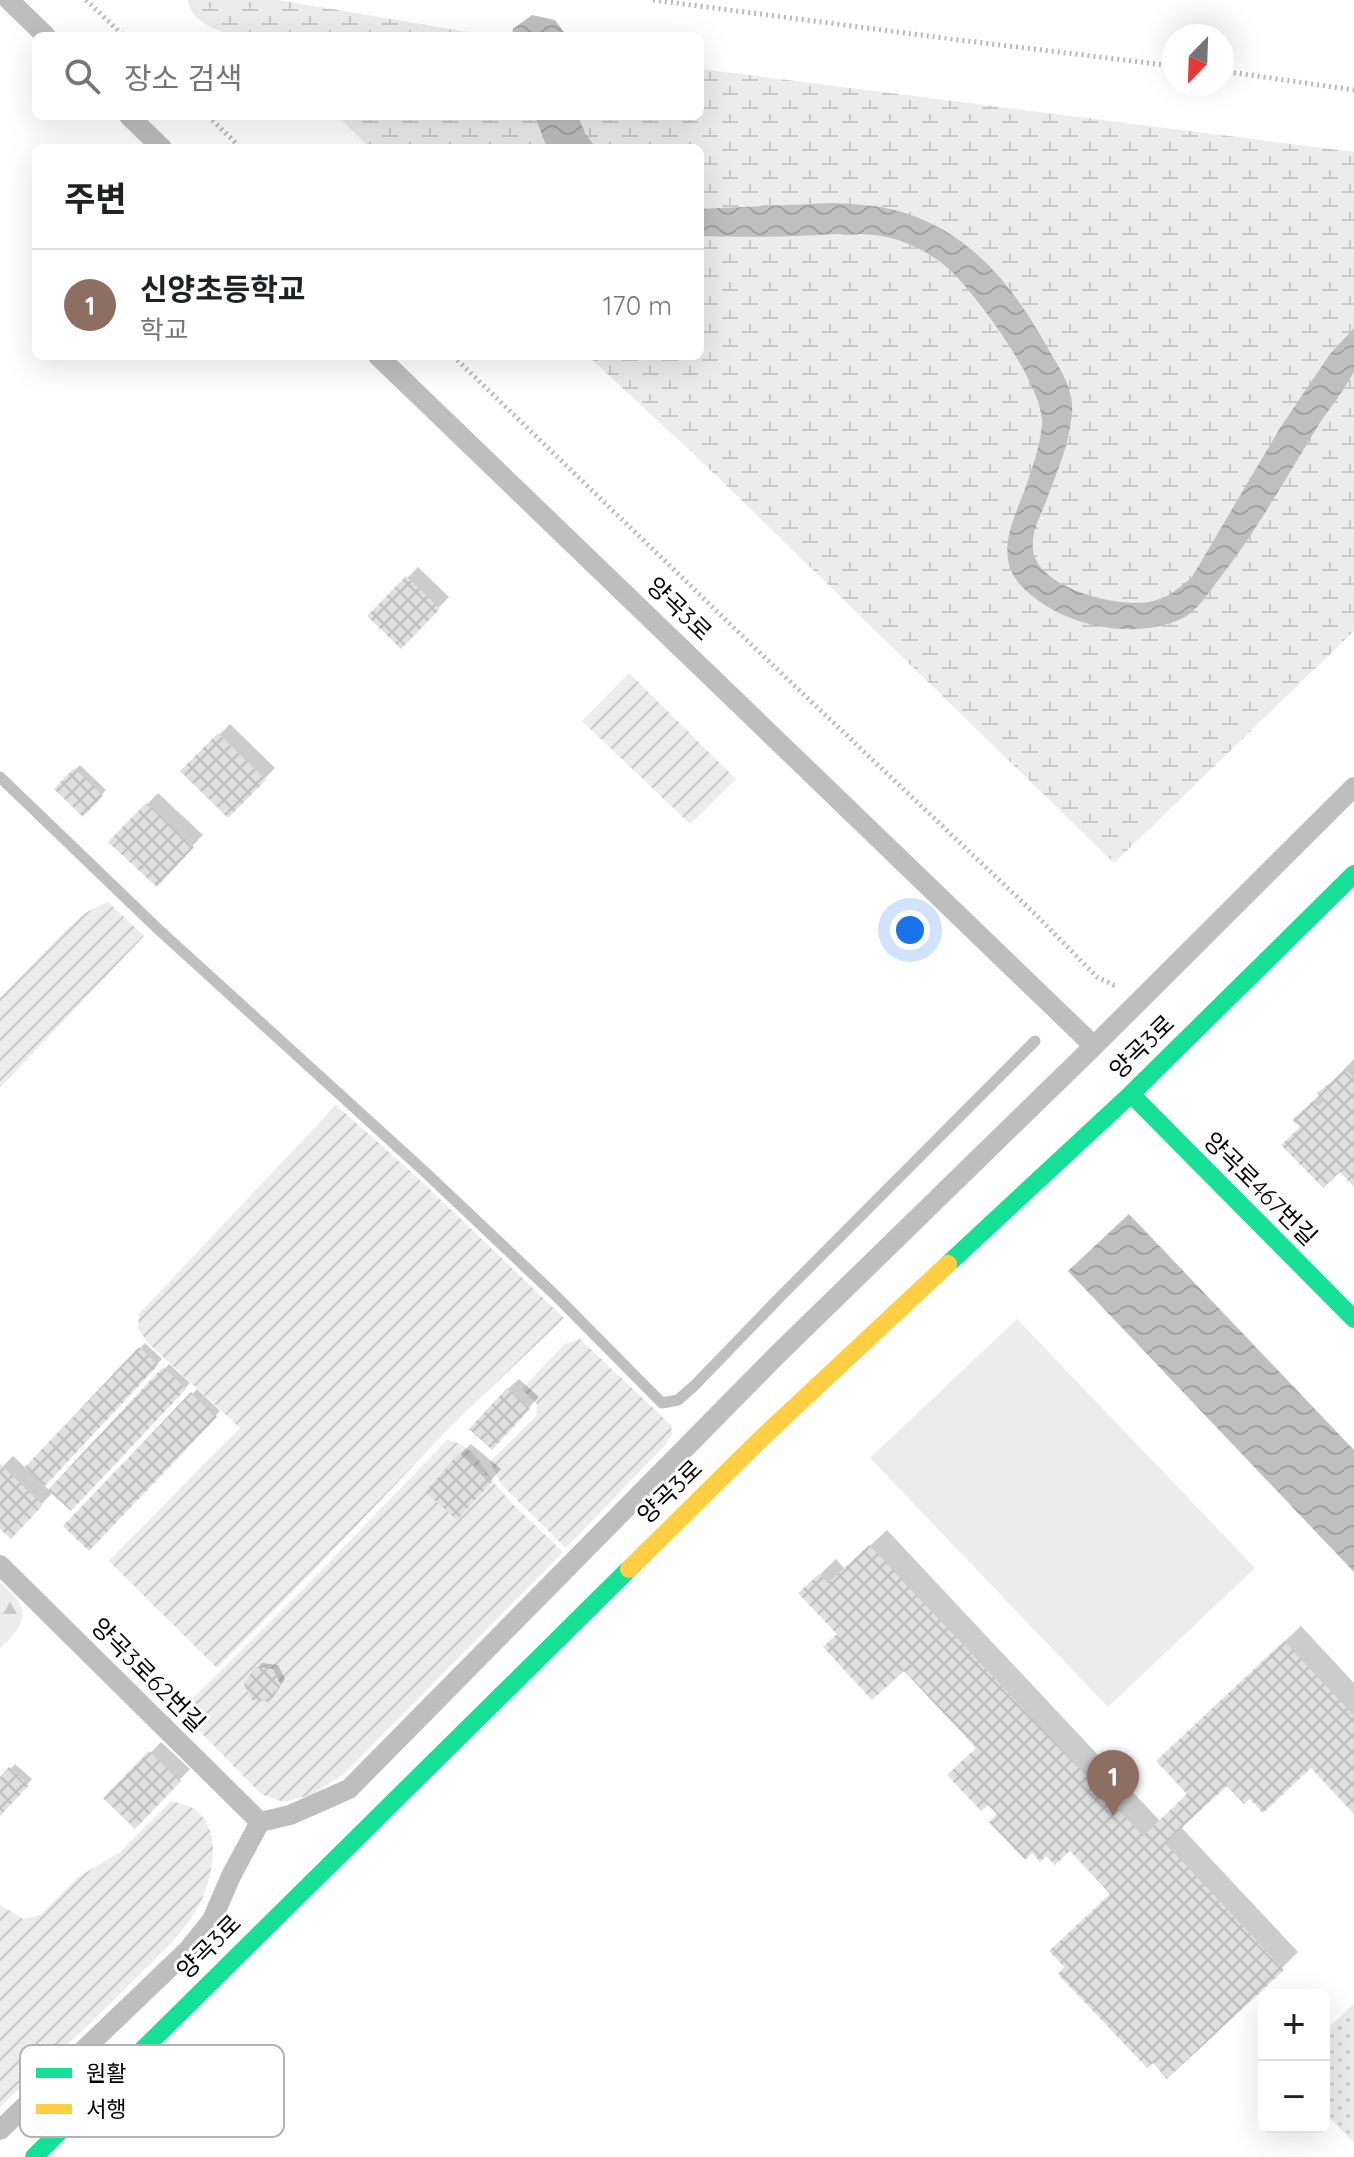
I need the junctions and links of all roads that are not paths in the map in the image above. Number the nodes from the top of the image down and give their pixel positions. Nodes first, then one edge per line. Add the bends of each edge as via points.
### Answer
1 (9, 0) edge
2 (42, 32) edge
3 (133, 120) edge
4 (158, 144) edge
5 (382, 360) edge
6 (1354, 787) edge
7 (1354, 874) edge
8 (1094, 1046) junction
9 (1131, 1094) junction
10 (1354, 1319) edge
11 (0, 1565) edge
12 (260, 1822) junction
13 (89, 2045) edge
14 (147, 2045) edge
15 (20, 2111) edge
16 (0, 2130) edge
17 (54, 2137) edge
18 (34, 2157) edge

1 - 2 lane
3 - 4 lane
5 - 8 lane, 양곡3로
6 - 8 lane, 양곡3로
7 - 9 street, 양곡3로
8 - 12 lane via 776,1356 349,1789
9 - 10 street, 양곡로467번길
9 - 14 street, 양곡3로 via 765,1435
11 - 12 lane, 양곡3로62번길
12 - 13 lane, 양곡3로 via 212,1920
15 - 16 lane, 양곡3로
17 - 18 street, 양곡3로

